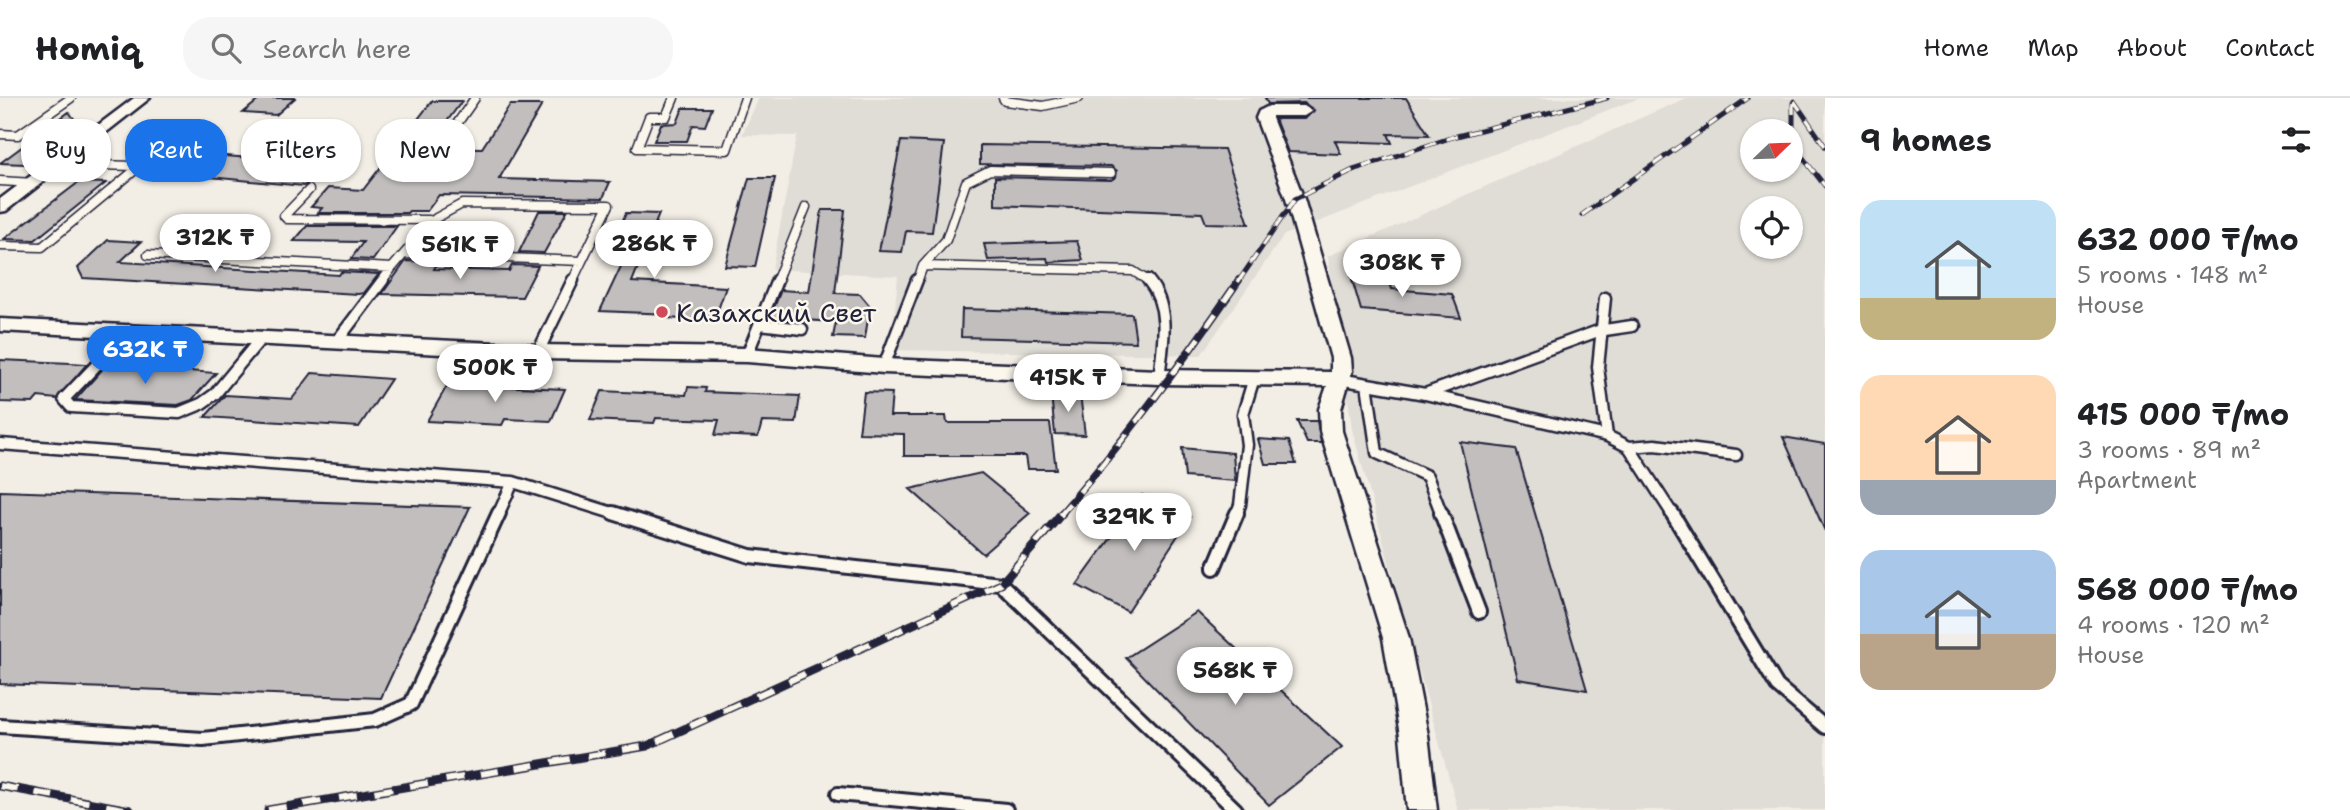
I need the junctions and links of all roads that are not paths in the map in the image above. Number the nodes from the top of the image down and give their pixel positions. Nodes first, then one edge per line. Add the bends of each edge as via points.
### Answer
1 (71, 98) edge
2 (143, 98) edge
3 (475, 98) edge
4 (674, 98) edge
5 (745, 98) edge
6 (1003, 98) edge
7 (1079, 98) edge
8 (1304, 111) dead end
9 (460, 119) edge
10 (111, 123) edge
11 (0, 134) edge
12 (1111, 173) dead end
13 (125, 178) edge
14 (0, 181) edge
15 (34, 183) joint
16 (309, 190) dead end
17 (0, 207) edge
18 (806, 207) dead end
19 (429, 220) junction
20 (0, 246) edge
21 (404, 254) junction
22 (148, 255) dead end
23 (582, 261) junction
24 (923, 266) junction
25 (392, 268) junction
26 (1605, 298) dead end
27 (760, 324) junction
28 (0, 325) edge
29 (1632, 326) dead end
30 (802, 329) dead end
31 (130, 330) junction
32 (1598, 331) junction
33 (262, 337) junction
34 (337, 341) junction
35 (538, 352) junction
36 (747, 355) junction
37 (884, 366) junction
38 (1159, 377) junction
39 (1254, 378) junction
40 (1339, 379) junction
41 (1367, 384) junction
42 (1425, 394) junction
43 (1607, 436) junction
44 (0, 443) edge
45 (1629, 446) junction
46 (1736, 455) dead end
47 (513, 482) junction
48 (1214, 568) dead end
49 (1479, 612) dead end
50 (0, 726) edge
51 (1825, 727) edge
52 (838, 794) dead end
53 (1006, 810) edge
54 (1236, 810) edge
55 (1422, 810) edge

1 - 11 lane via 18,135
2 - 10 street
3 - 9 lane
4 - 5 lane via 666,117 649,117 637,148 727,150
6 - 7 lane via 1043,107
8 - 40 street via 1269,111 1264,118 1341,358
12 - 24 lane via 990,170 975,175 966,182 947,240
13 - 20 lane via 42,247
14 - 15 lane
15 - 17 street
16 - 19 lane via 286,212 287,219
18 - 27 lane
19 - 21 lane
19 - 23 lane via 462,204 609,205
21 - 23 lane
21 - 25 lane
22 - 25 lane
23 - 35 lane
24 - 37 lane
24 - 38 lane via 1146,275 1156,286 1165,326
25 - 34 lane
26 - 32 lane
27 - 30 lane
27 - 36 lane
28 - 31 street
29 - 32 lane
31 - 33 street
31 - 33 lane via 64,399 71,407 179,413 215,394
32 - 42 lane
32 - 43 lane via 1597,396
33 - 34 street
34 - 35 street
35 - 36 street
36 - 37 street
37 - 38 street
38 - 39 street
39 - 40 street
39 - 48 lane via 1243,414 1247,445 1240,505
40 - 41 lane
40 - 55 street via 1330,409 1331,431 1396,638 1415,736
41 - 42 lane
41 - 49 lane via 1377,453 1427,476
42 - 43 lane
43 - 45 lane
44 - 47 lane
45 - 46 lane via 1648,443
45 - 51 lane via 1777,686
47 - 50 lane via 411,704 375,720 203,739
47 - 54 lane via 750,556 1001,584
52 - 53 lane

